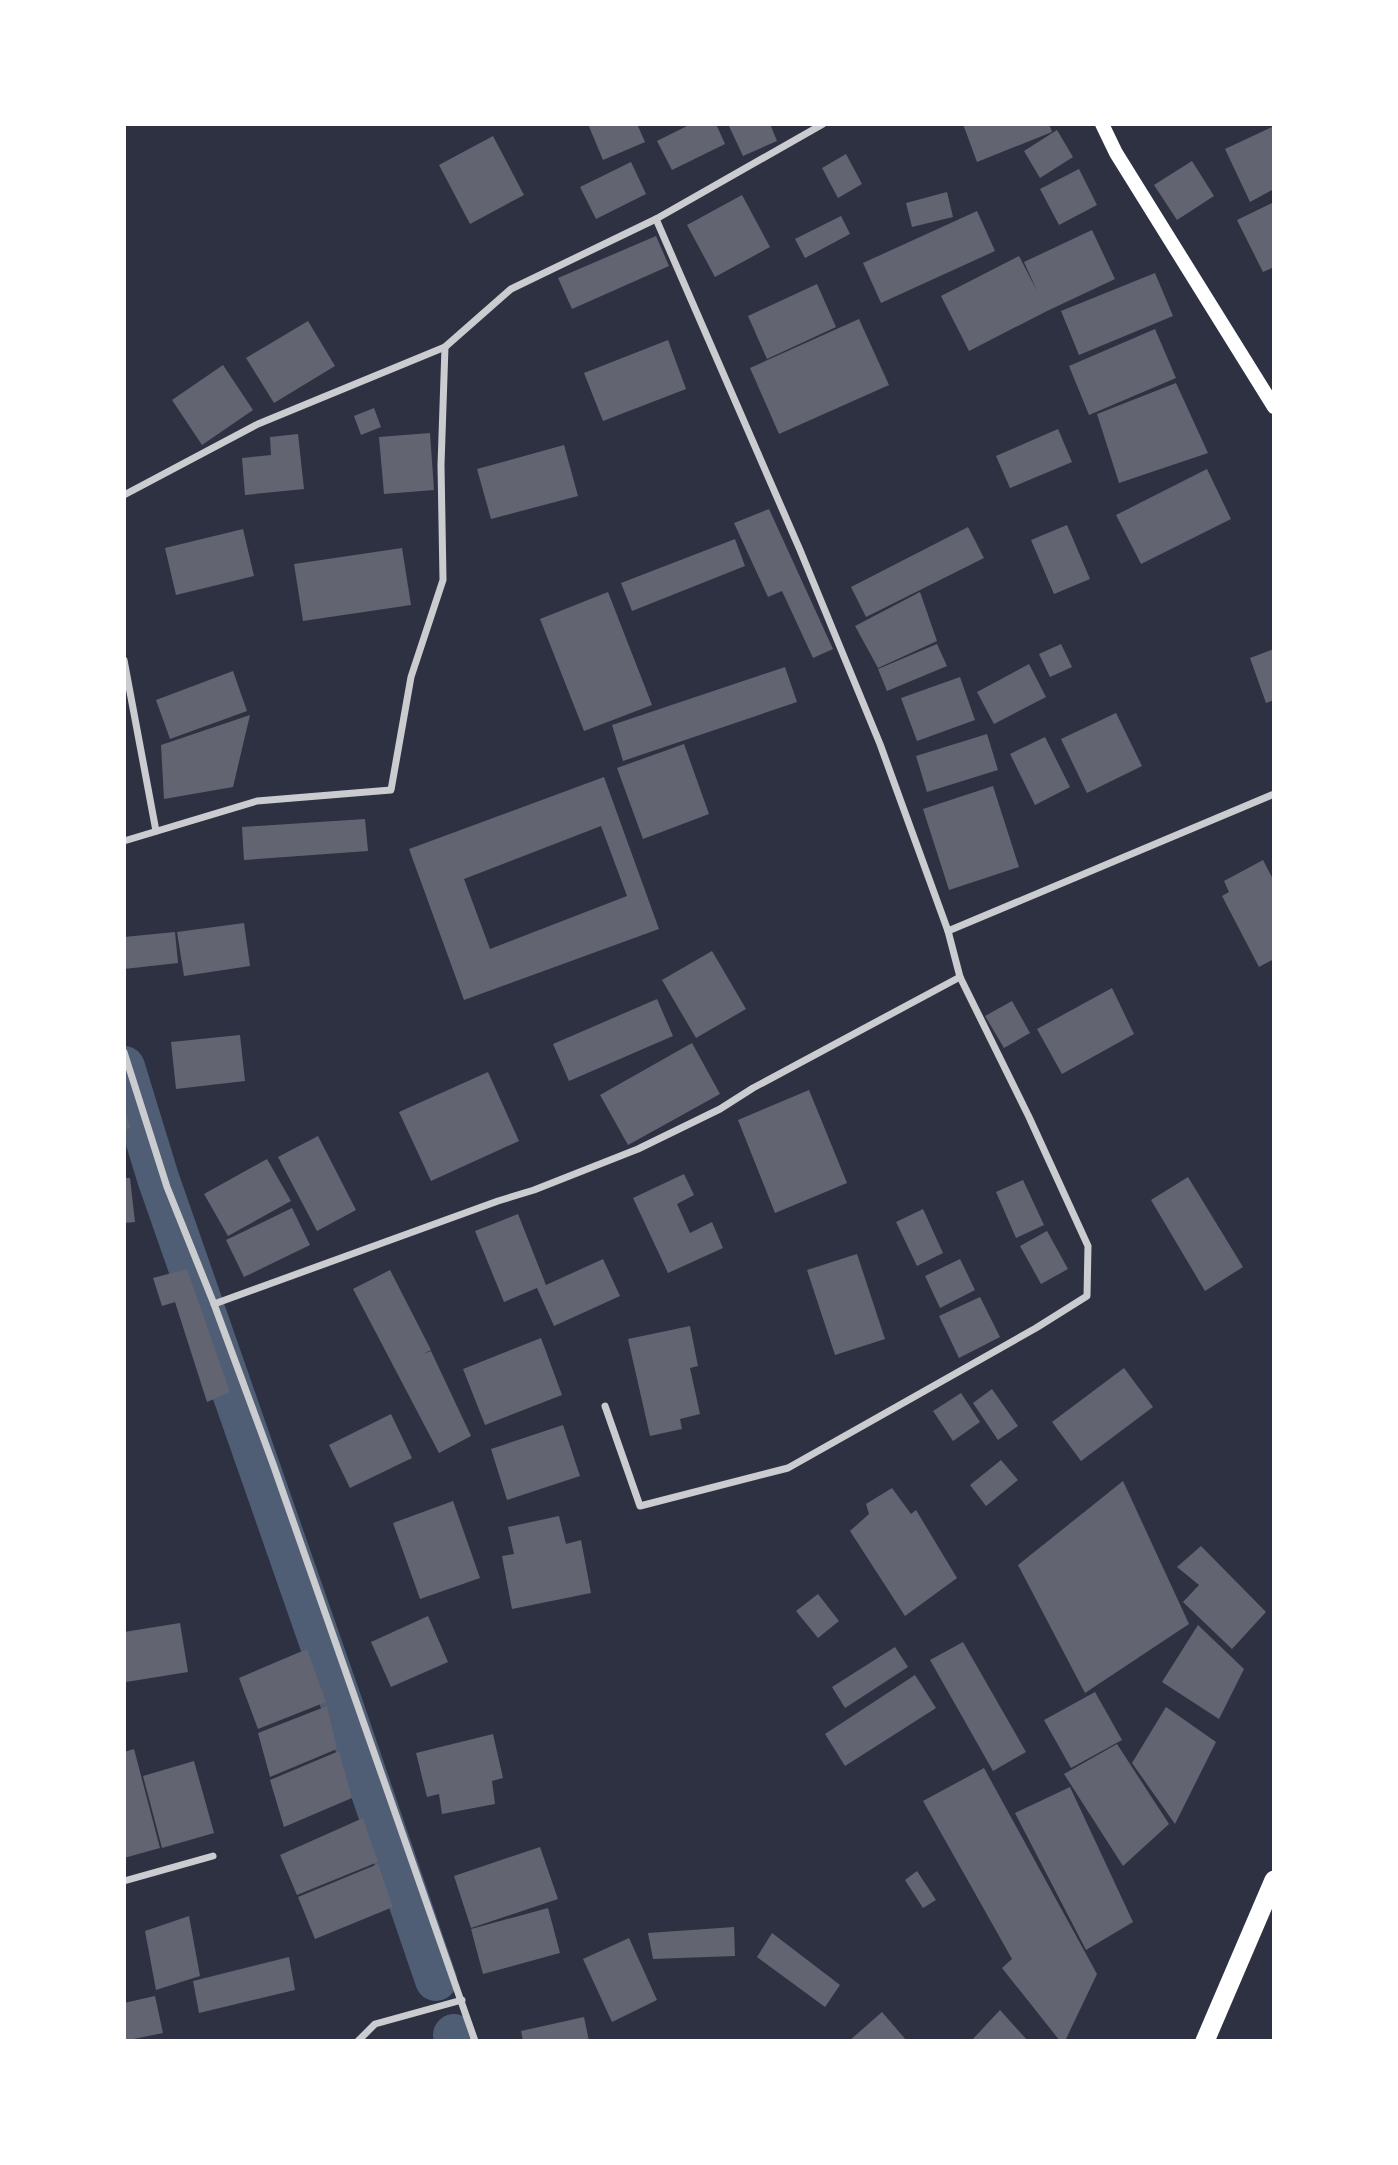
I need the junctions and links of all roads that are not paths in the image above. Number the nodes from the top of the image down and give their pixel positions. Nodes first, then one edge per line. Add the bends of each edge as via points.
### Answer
1 (823, 124) edge
2 (1102, 124) edge
3 (656, 219) junction
4 (445, 347) junction
5 (1274, 407) edge
6 (124, 495) edge
7 (124, 660) edge
8 (1274, 794) edge
9 (156, 831) junction
10 (124, 841) edge
11 (948, 931) junction
12 (960, 978) junction
13 (124, 1052) edge
14 (214, 1304) junction
15 (606, 1406) dead end
16 (213, 1856) dead end
17 (1274, 1880) edge
18 (124, 1881) edge
19 (462, 2000) junction
20 (358, 2041) edge
21 (475, 2041) edge
22 (1205, 2041) edge

1 - 3 street
2 - 5 main road
3 - 4 street via 511,289
3 - 11 street via 800,550
4 - 6 street via 258,424
4 - 9 street via 440,465 443,580 411,677 391,790 257,801
7 - 9 street
8 - 11 street
9 - 10 street
11 - 12 street
12 - 14 street via 638,1149
12 - 15 street via 1088,1246 1087,1296 788,1468 640,1506
13 - 14 street via 167,1187
14 - 19 street
16 - 18 street
17 - 22 highway
19 - 20 street via 376,2024
19 - 21 street

